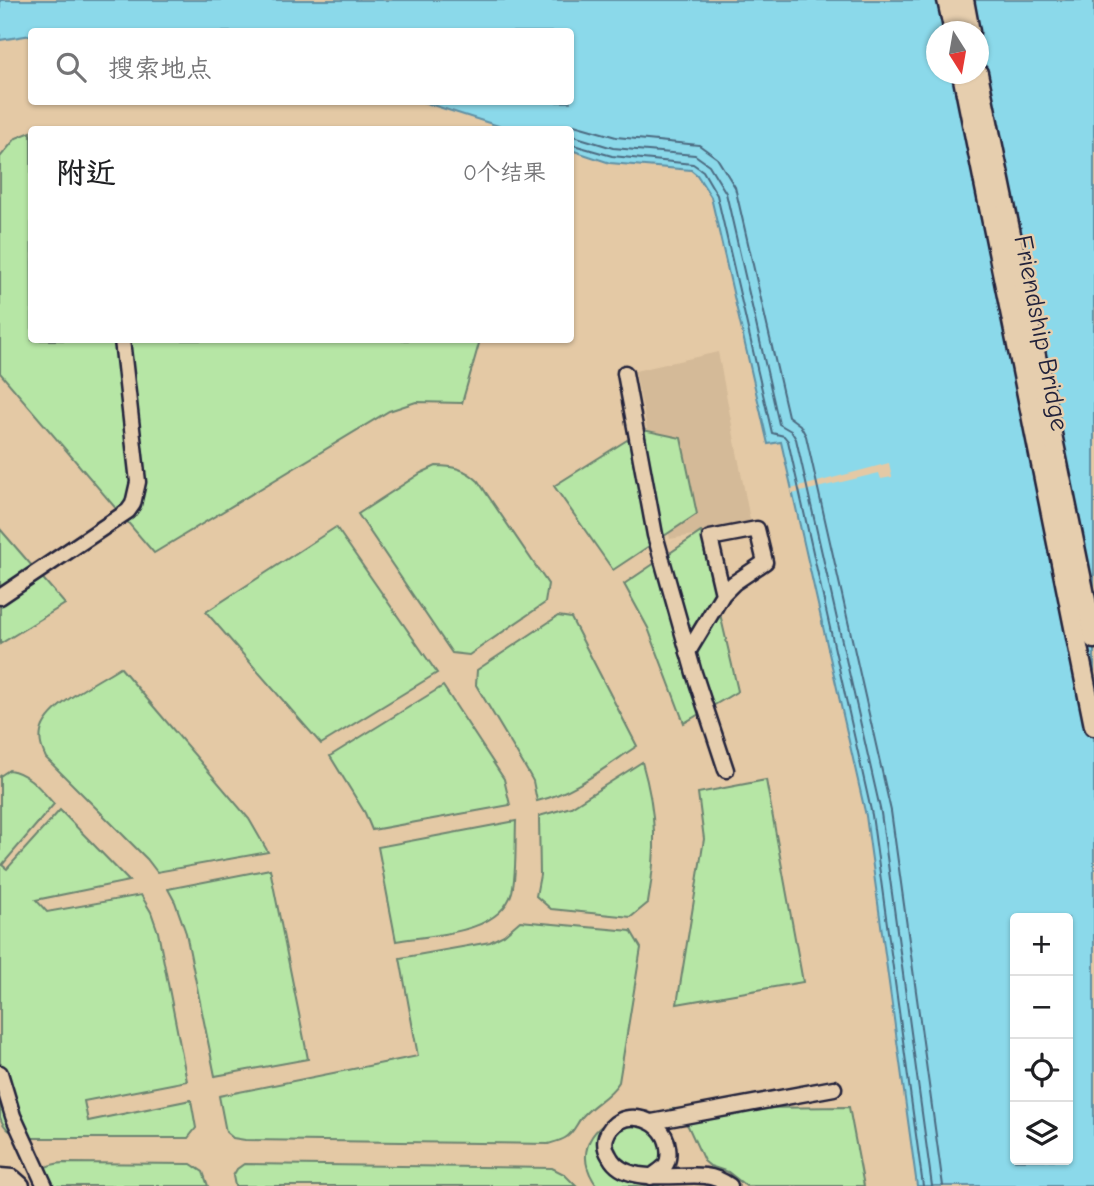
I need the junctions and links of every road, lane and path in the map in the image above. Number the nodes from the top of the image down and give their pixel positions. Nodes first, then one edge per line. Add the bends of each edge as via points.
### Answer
1 (947, 0) edge
2 (964, 0) edge
3 (952, 21) edge
4 (968, 21) edge
5 (964, 84) edge
6 (980, 84) edge
7 (122, 343) edge
8 (625, 373) dead end
9 (723, 594) junction
10 (0, 597) edge
11 (1094, 639) edge
12 (688, 652) junction
13 (1094, 726) edge
14 (726, 770) dead end
15 (0, 1073) edge
16 (834, 1088) dead end
17 (652, 1122) junction
18 (651, 1177) junction
19 (0, 1179) edge
20 (3, 1186) edge
21 (20, 1186) edge
22 (44, 1186) edge
23 (730, 1186) edge

1 - 3 main road
2 - 4 main road
5 - 13 main road, Friendship Bridge
6 - 11 main road, Friendship Bridge
7 - 10 street via 138,482 133,504
8 - 12 street via 655,535
9 - 9 street via 710,538 757,529 765,562
9 - 12 street
12 - 14 street
15 - 22 street
16 - 17 street
17 - 18 street via 662,1129 669,1157
17 - 18 street via 632,1118 615,1124 606,1148 620,1168
18 - 23 street via 708,1176
19 - 20 main road
19 - 21 main road via 12,1179

